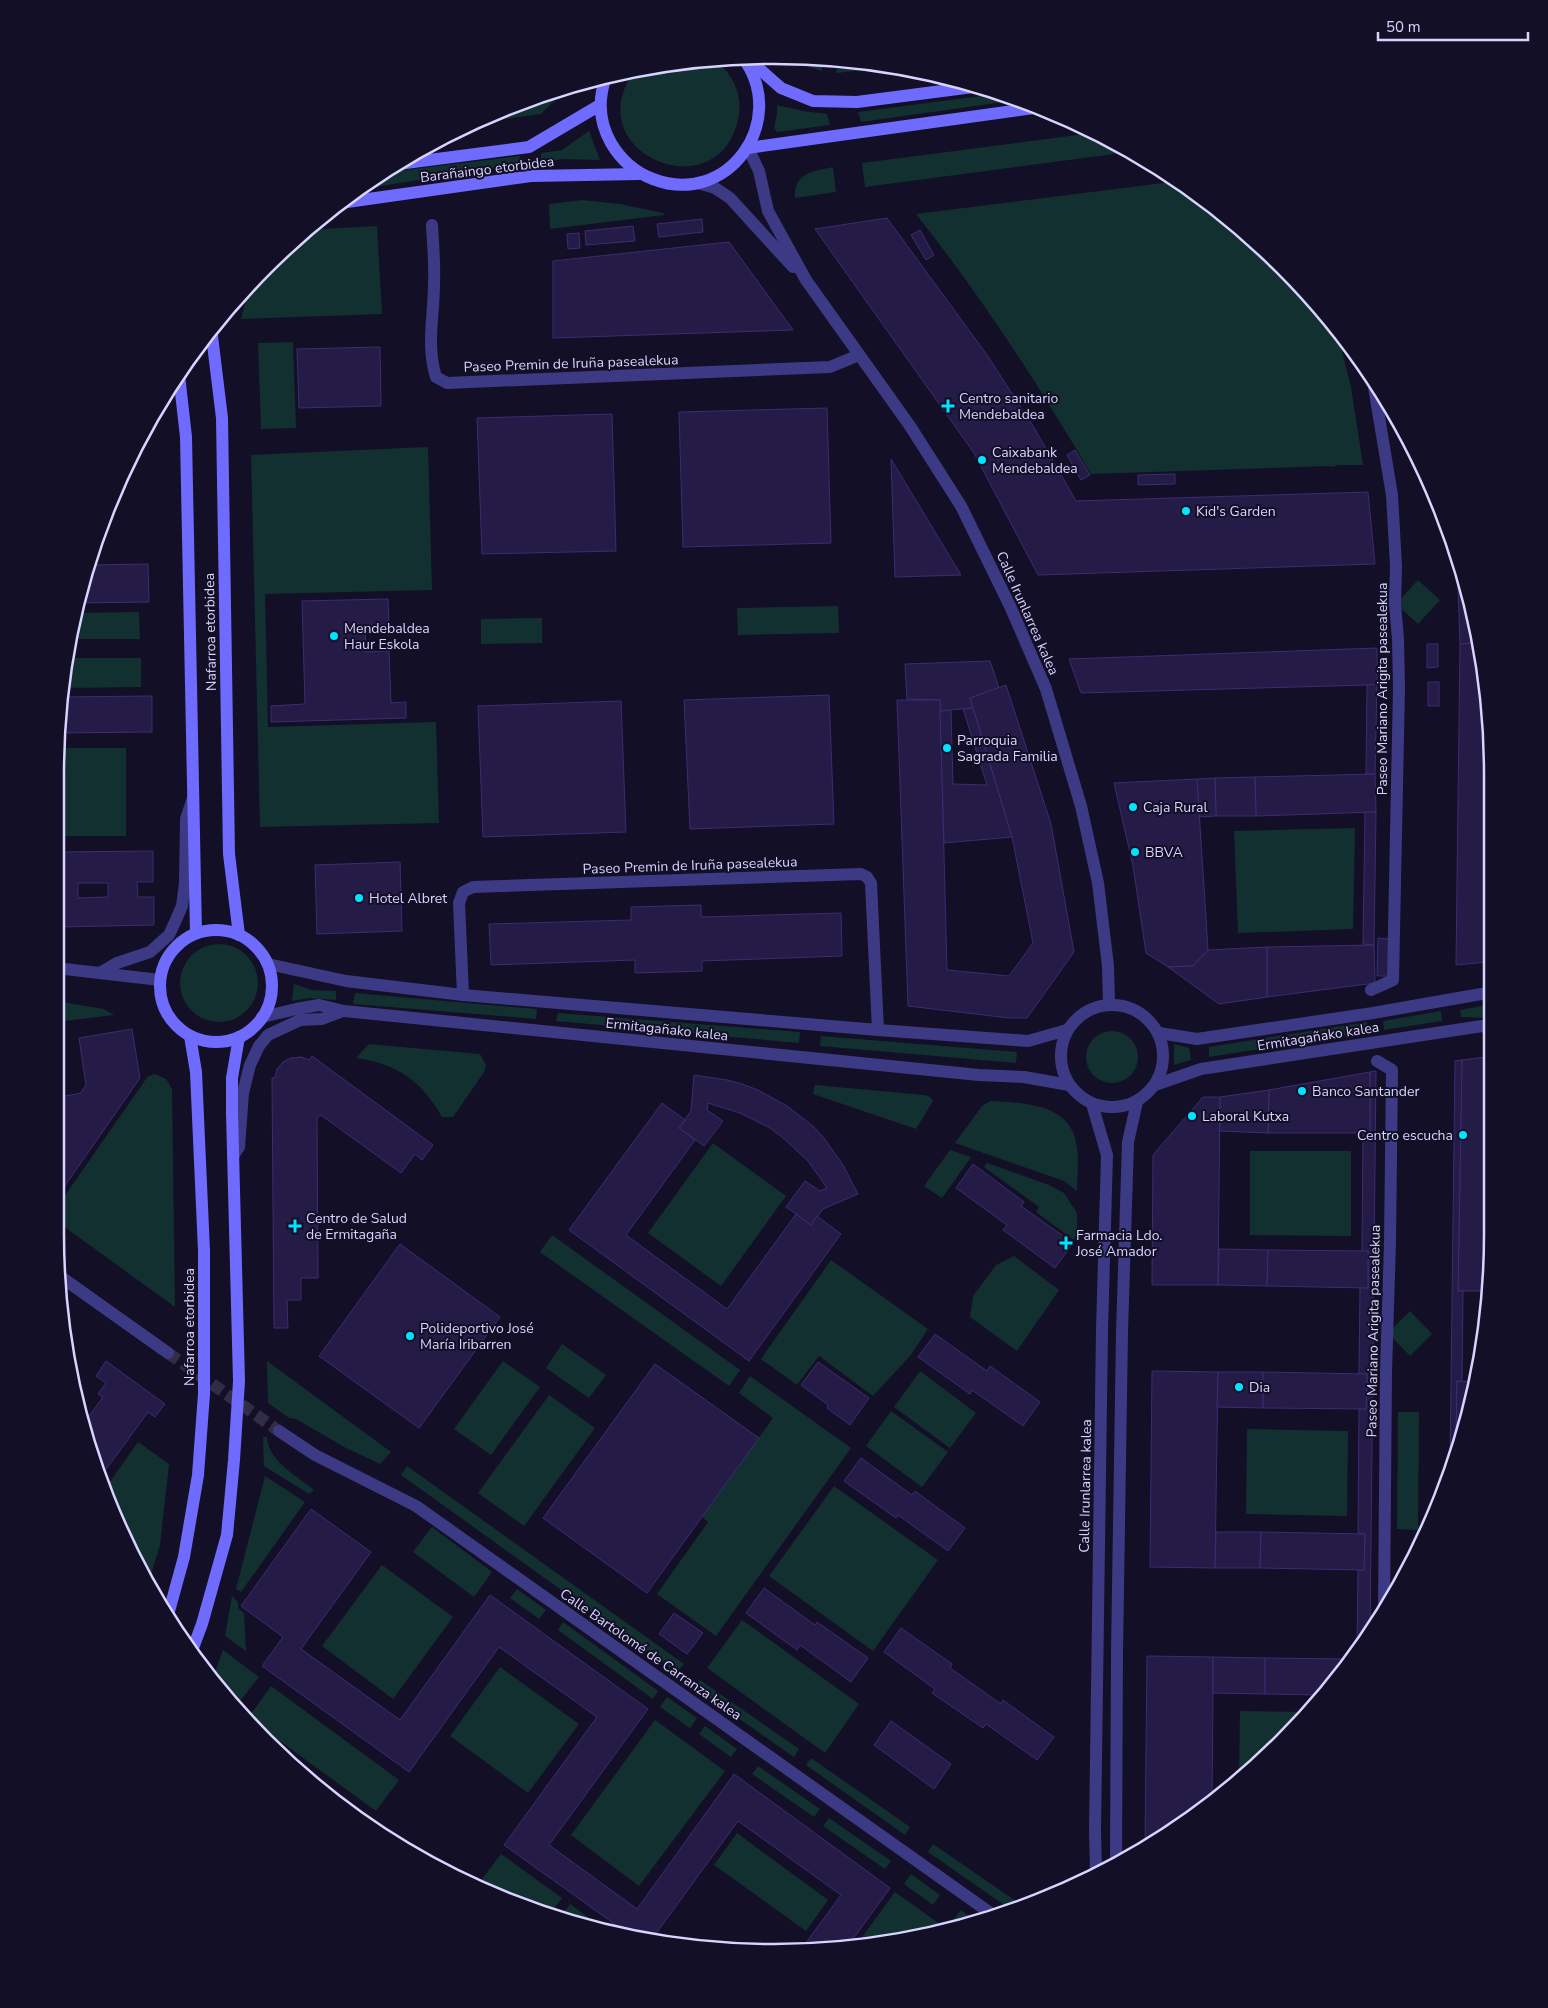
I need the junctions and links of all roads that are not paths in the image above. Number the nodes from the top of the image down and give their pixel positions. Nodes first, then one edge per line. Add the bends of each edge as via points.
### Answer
1 (753, 64) edge
2 (748, 65) edge
3 (604, 85) edge
4 (960, 89) edge
5 (600, 104) junction
6 (1024, 109) edge
7 (748, 148) junction
8 (414, 162) edge
9 (639, 174) junction
10 (698, 183) junction
11 (355, 201) edge
12 (432, 225) dead end
13 (806, 280) junction
14 (212, 340) edge
15 (859, 355) junction
16 (180, 384) edge
17 (1376, 397) edge
18 (194, 793) junction
19 (196, 933) junction
20 (238, 935) junction
21 (268, 964) junction
22 (64, 969) edge
23 (100, 974) junction
24 (160, 980) junction
25 (1371, 990) dead end
26 (1484, 994) edge
27 (463, 995) junction
28 (1109, 1004) junction
29 (344, 1011) junction
30 (262, 1018) junction
31 (1484, 1027) edge
32 (878, 1030) junction
33 (1068, 1030) junction
34 (1159, 1033) junction
35 (190, 1036) junction
36 (239, 1037) junction
37 (1377, 1061) dead end
38 (1069, 1085) junction
39 (1155, 1085) junction
40 (1137, 1102) junction
41 (1092, 1104) junction
42 (232, 1156) junction
43 (65, 1280) edge
44 (168, 1353) tunnel mouth
45 (279, 1431) tunnel mouth
46 (1384, 1597) edge
47 (170, 1607) edge
48 (194, 1644) edge
49 (1116, 1856) edge
50 (1096, 1867) edge
51 (988, 1911) edge

1 - 4 main road via 781,88 813,101 857,102
2 - 7 main road via 758,90 760,115
3 - 5 main road
5 - 8 main road, Barañaingo etorbidea via 529,147
5 - 9 main road via 606,133 619,156
6 - 7 main road
7 - 10 main road via 728,170
7 - 13 street, Calle Irunlarrea kalea via 759,171 768,211
9 - 10 main road via 664,184
9 - 11 main road, Barañaingo etorbidea via 534,176
10 - 13 street, Calle Irunlarrea kalea via 716,188 730,198
12 - 15 street, Paseo Premin de Iruña pasealekua via 431,363 436,377 447,383 830,367
13 - 15 street, Calle Irunlarrea kalea
14 - 20 main road, Nafarroa etorbidea via 222,418 229,854
15 - 28 street, Calle Irunlarrea kalea via 910,426 961,506 1046,689 1081,806 1098,883
16 - 18 main road, Nafarroa etorbidea via 186,437
17 - 25 street, Paseo Mariano Arigita pasealekua via 1392,495 1399,688 1394,980
18 - 19 main road, Nafarroa etorbidea
18 - 23 street, Nafarroa etorbidea via 186,819 182,906 169,935 150,952 117,963
19 - 20 main road via 225,930
19 - 24 main road via 171,952
20 - 21 main road via 251,942
21 - 27 street, Ermitagañako kalea via 346,981
21 - 30 main road via 272,982 270,1001
22 - 23 street
23 - 24 street
24 - 35 main road via 161,997 167,1012
26 - 34 street, Ermitagañako kalea via 1197,1039
27 - 32 street, Ermitagañako kalea
27 - 32 street, Paseo Premin de Iruña pasealekua via 459,903 463,892 473,887 861,874 871,883
28 - 33 street via 1085,1012
28 - 34 street via 1129,1007 1140,1013
29 - 30 street, Ermitagañako kalea via 319,1005
29 - 38 street, Ermitagañako kalea via 1024,1077
29 - 42 street via 322,1019 300,1020 263,1040 250,1065 242,1093 239,1147
30 - 36 main road
31 - 39 street, Ermitagañako kalea via 1202,1069
32 - 33 street, Ermitagañako kalea via 1028,1041
33 - 38 street via 1061,1048 1062,1067
34 - 39 street via 1164,1059
35 - 36 main road via 223,1042
35 - 47 main road, Nafarroa etorbidea via 196,1072 204,1251 204,1394 198,1475 184,1557
36 - 42 main road via 232,1078
37 - 46 street, Paseo Mariano Arigita pasealekua via 1392,1070
38 - 41 street
39 - 40 street
40 - 41 street via 1115,1108
40 - 49 street via 1128,1142 1123,1314 1116,1653
41 - 50 street, Calle Irunlarrea kalea via 1107,1155
42 - 48 main road via 239,1381 234,1460 227,1535
43 - 44 street
45 - 51 street, Calle Bartolomé de Carranza kalea via 315,1455 416,1506

